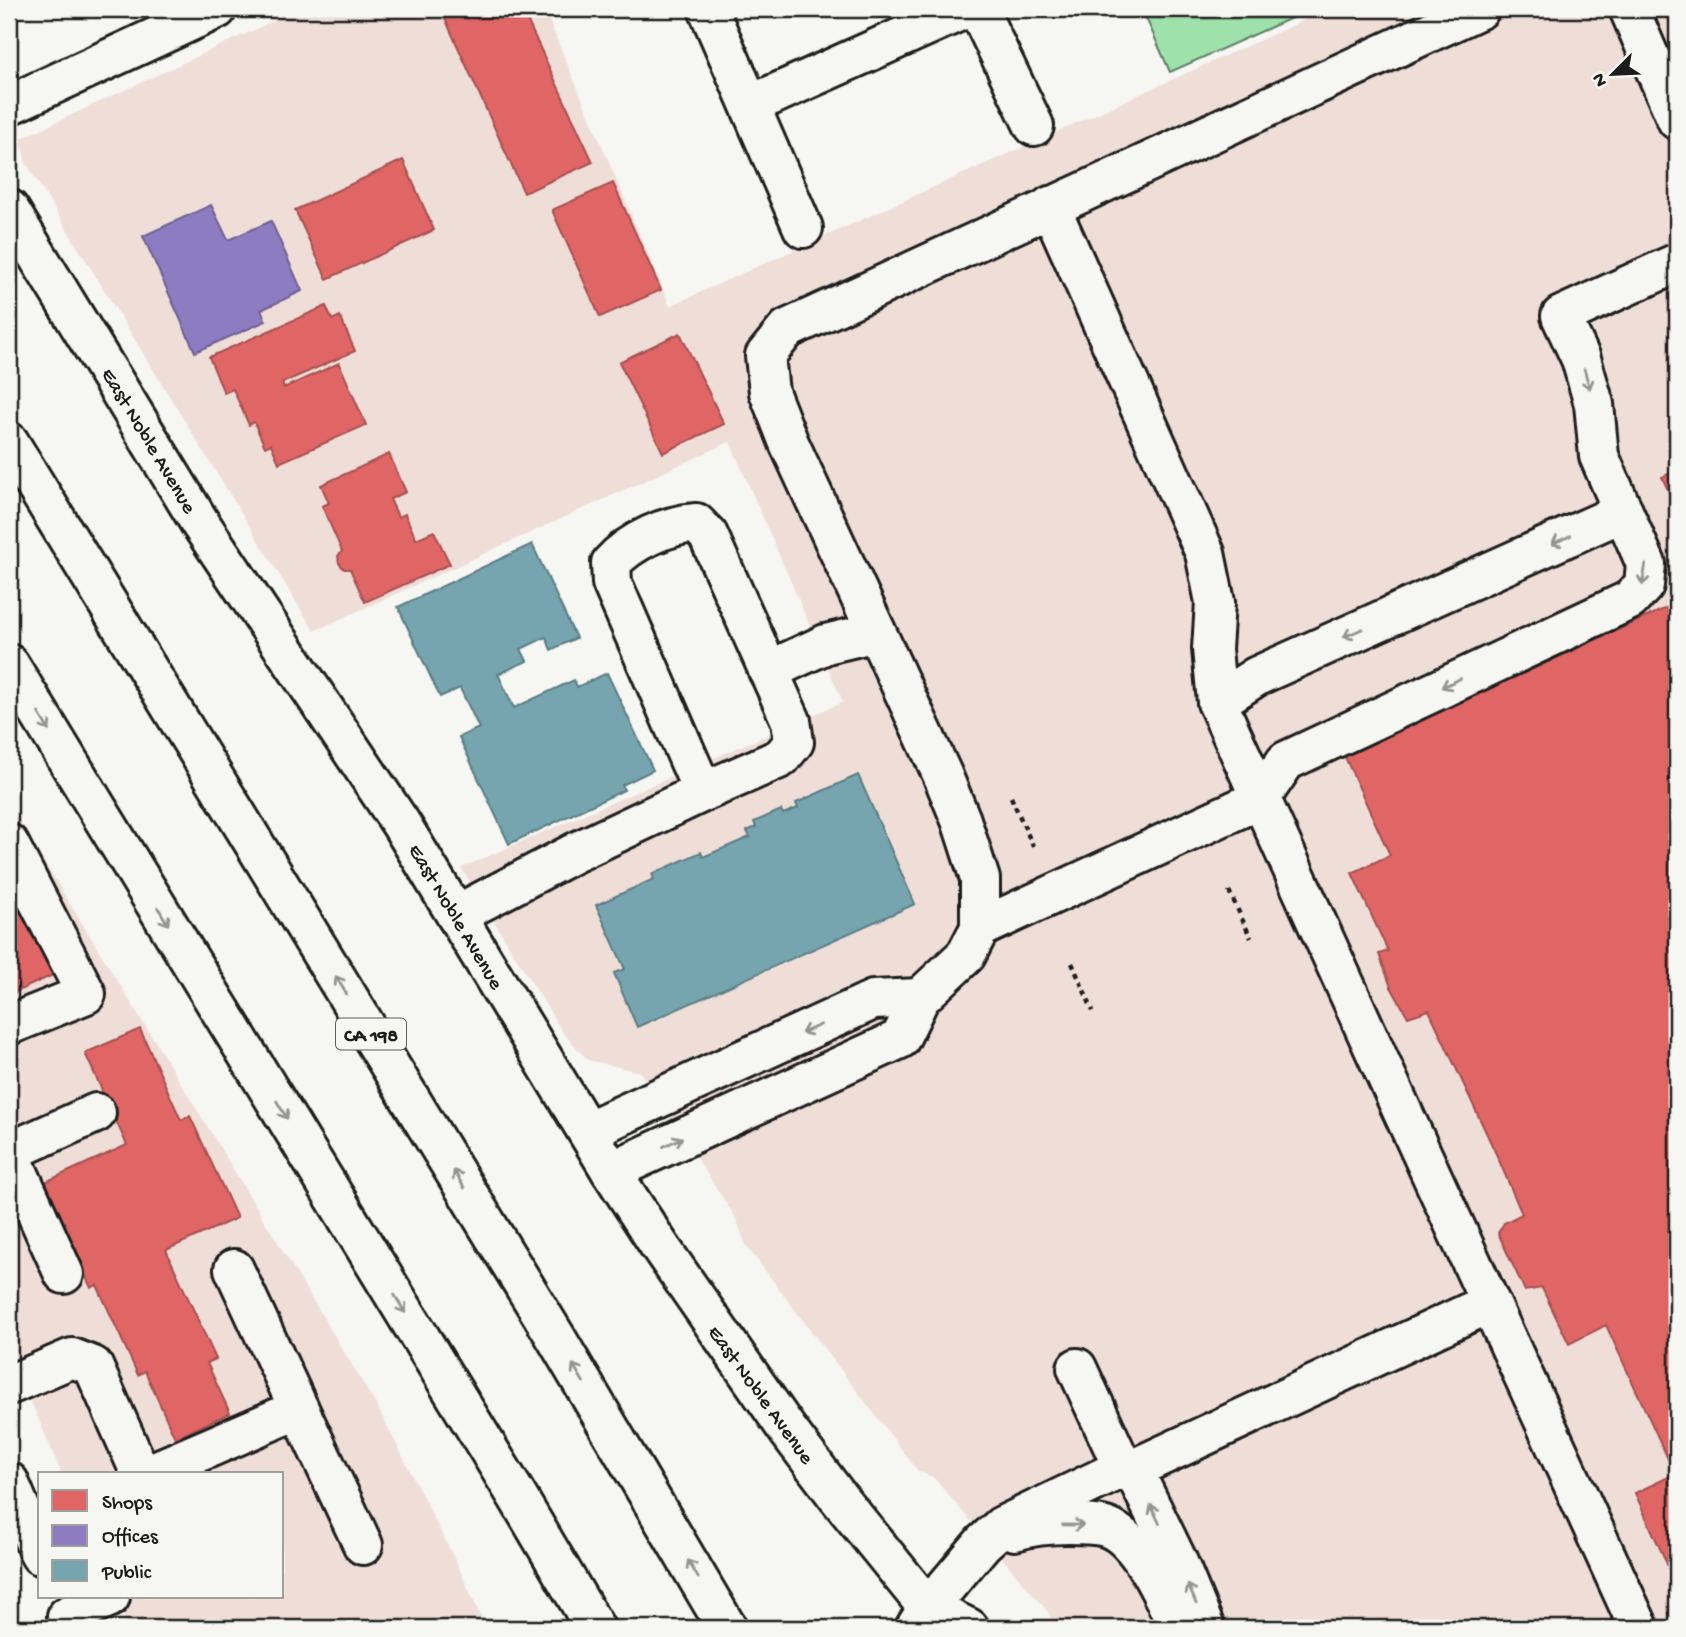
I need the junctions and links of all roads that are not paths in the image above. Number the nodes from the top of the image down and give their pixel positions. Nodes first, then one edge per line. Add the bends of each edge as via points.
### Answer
1 (217, 9) edge
2 (708, 9) edge
3 (964, 9) edge
4 (978, 9) edge
5 (1480, 9) edge
6 (1629, 9) edge
7 (9, 105) edge
8 (750, 105) junction
9 (1677, 120) edge
10 (1034, 127) dead end
11 (1050, 206) junction
12 (9, 209) edge
13 (803, 229) dead end
14 (1677, 263) edge
15 (9, 442) edge
16 (1623, 512) junction
17 (876, 632) junction
18 (9, 664) edge
19 (768, 671) junction
20 (1217, 702) junction
21 (703, 792) junction
22 (1260, 799) junction
23 (9, 844) edge
24 (456, 915) junction
25 (980, 928) junction
26 (920, 998) junction
27 (9, 1025) edge
28 (96, 1113) dead end
29 (587, 1131) junction
30 (9, 1152) edge
31 (611, 1171) junction
32 (234, 1269) dead end
33 (64, 1274) dead end
34 (1489, 1303) junction
35 (1077, 1368) dead end
36 (9, 1385) edge
37 (299, 1409) junction
38 (1128, 1469) junction
39 (140, 1472) edge
40 (153, 1472) edge
41 (9, 1482) edge
42 (36, 1533) edge
43 (984, 1543) junction
44 (363, 1545) dead end
45 (560, 1567) junction
46 (107, 1598) edge
47 (66, 1614) edge
48 (927, 1621) edge
49 (580, 1628) edge
50 (595, 1628) edge
51 (727, 1628) edge
52 (969, 1628) edge
53 (1179, 1628) edge
54 (1205, 1628) edge
55 (1639, 1628) edge

1 - 7 main road
2 - 8 main road
3 - 8 main road
4 - 10 main road
5 - 11 main road
6 - 9 main road
8 - 13 main road
11 - 17 main road via 787,329 765,356 769,392 789,443
11 - 20 main road via 1205,553 1215,602 1212,649
12 - 24 main road, East Noble Avenue via 200,523 401,824
14 -> 16 main road via 1561,316 1581,359 1594,404 1599,456
51 -> 15 main road, CA 198 via 555,1336
16 -> 20 main road via 1257,676
16 -> 22 main road via 1646,564 1644,585 1630,600 1286,761
17 - 19 main road via 826,644
17 - 25 main road via 961,820 980,879
18 -> 45 main road
19 - 21 main road via 791,721 794,742 781,758
19 - 21 main road via 708,535 696,523 679,524 624,548 611,563 612,583
20 - 22 main road
21 - 24 main road
22 - 25 main road
22 - 34 main road
23 - 27 main road via 86,994
24 - 29 main road, East Noble Avenue
25 - 26 main road via 966,955
26 -> 29 main road via 873,1000
31 -> 26 main road via 900,1040
28 - 30 main road
29 - 31 main road, East Noble Avenue
30 - 33 main road
31 - 48 main road, East Noble Avenue via 744,1371
32 - 37 main road
34 - 38 main road
34 - 55 main road
35 - 38 main road
36 - 39 main road via 72,1358 93,1366
37 - 40 main road
37 - 44 main road
38 - 43 main road via 1027,1512
54 -> 38 main road via 1185,1578
41 - 42 main road
43 - 48 main road
43 -> 53 main road via 1031,1526 1104,1526 1137,1551
45 - 49 main road
45 - 50 main road
46 - 47 main road
48 - 52 main road, East Noble Avenue

